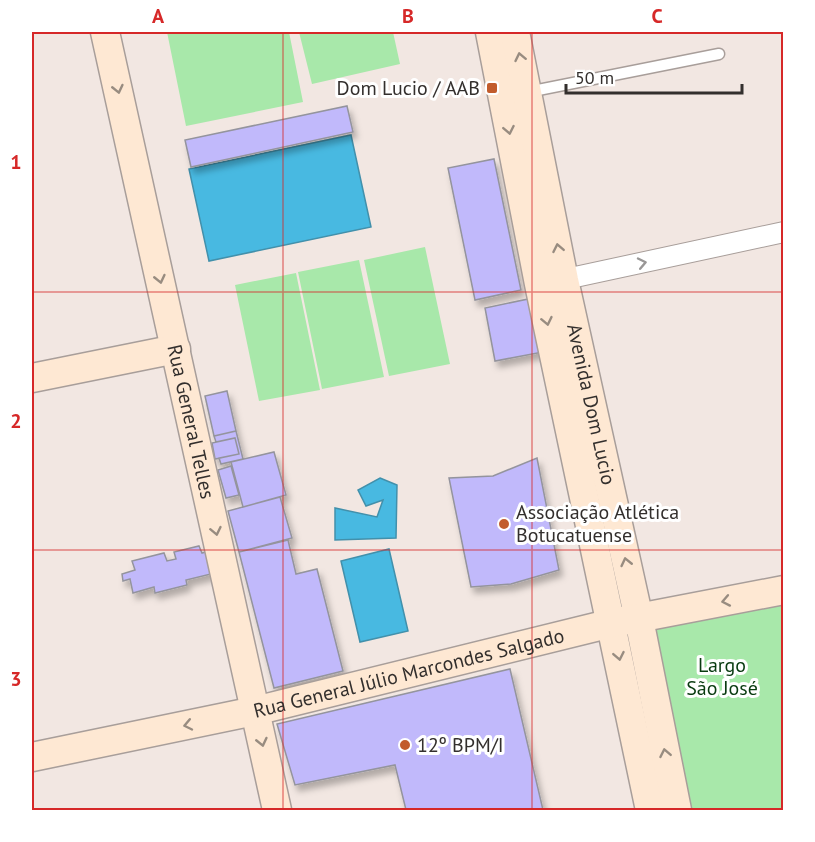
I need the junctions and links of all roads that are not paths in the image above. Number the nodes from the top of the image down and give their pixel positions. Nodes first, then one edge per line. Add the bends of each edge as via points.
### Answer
1 (105, 32) edge
2 (490, 32) edge
3 (515, 32) edge
4 (719, 54) dead end
5 (528, 92) junction
6 (783, 232) edge
7 (552, 282) junction
8 (176, 349) junction
9 (32, 378) edge
10 (783, 590) edge
11 (626, 621) junction
12 (255, 711) junction
13 (32, 757) edge
14 (277, 810) edge
15 (650, 810) edge
16 (676, 810) edge

1 -> 8 street, Rua General Telles
2 -> 7 street, Avenida Dom Lucio
5 -> 3 street, Avenida Dom Lucio
4 - 5 lane
7 -> 5 street, Avenida Dom Lucio
7 -> 6 street
7 - 11 street, Avenida Dom Lucio
8 - 9 street
8 -> 12 street, Rua General Telles
10 -> 11 street, Rua General Júlio Marcondes Salgado
11 - 12 street, Rua General Júlio Marcondes Salgado
11 -> 15 street, Avenida Dom Lucio
16 -> 11 street, Avenida Dom Lucio
12 -> 13 street, Rua General Júlio Marcondes Salgado
12 -> 14 street, Rua General Telles

